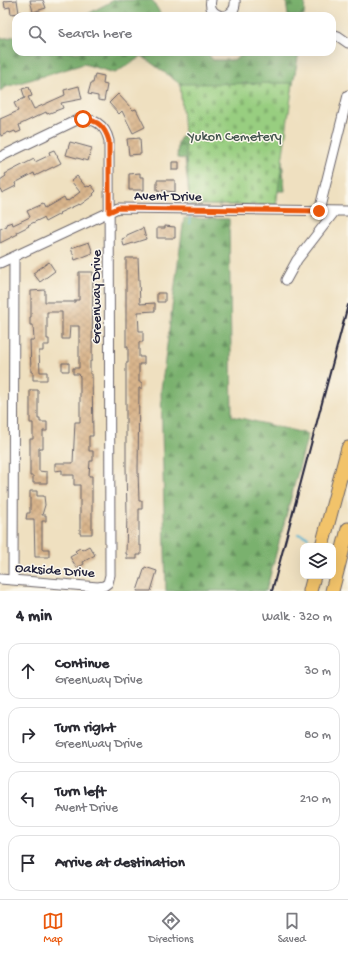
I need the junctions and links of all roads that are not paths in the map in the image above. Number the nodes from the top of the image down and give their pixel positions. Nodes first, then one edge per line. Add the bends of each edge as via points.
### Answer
1 (211, 0) edge
2 (235, 0) edge
3 (213, 12) edge
4 (232, 12) edge
5 (336, 35) edge
6 (348, 43) edge
7 (348, 94) edge
8 (0, 157) edge
9 (319, 211) junction
10 (335, 211) junction
11 (348, 211) edge
12 (109, 212) junction
13 (14, 257) junction
14 (0, 263) edge
15 (286, 280) dead end
16 (348, 448) edge
17 (348, 529) edge
18 (323, 543) edge
19 (0, 579) edge
20 (313, 579) edge
21 (13, 580) junction
22 (108, 583) joint
23 (310, 591) edge
24 (332, 591) edge

1 - 3 street via 210,6
2 - 4 street
5 - 6 street
7 - 9 street
8 - 12 street, Greenway Drive via 76,120 91,119 98,122 104,128 109,141
9 - 10 street, Avent Drive
9 - 12 street, Avent Drive via 118,208
10 - 11 street, Avent Drive
10 - 15 street via 297,260
12 - 13 street, Avent Drive
12 - 22 street, Greenway Drive
13 - 14 street, Avent Drive
13 - 21 street
16 - 18 highway
17 - 24 highway
19 - 21 street, Oakside Drive
20 - 23 highway
21 - 22 street, Oakside Drive via 98,587

